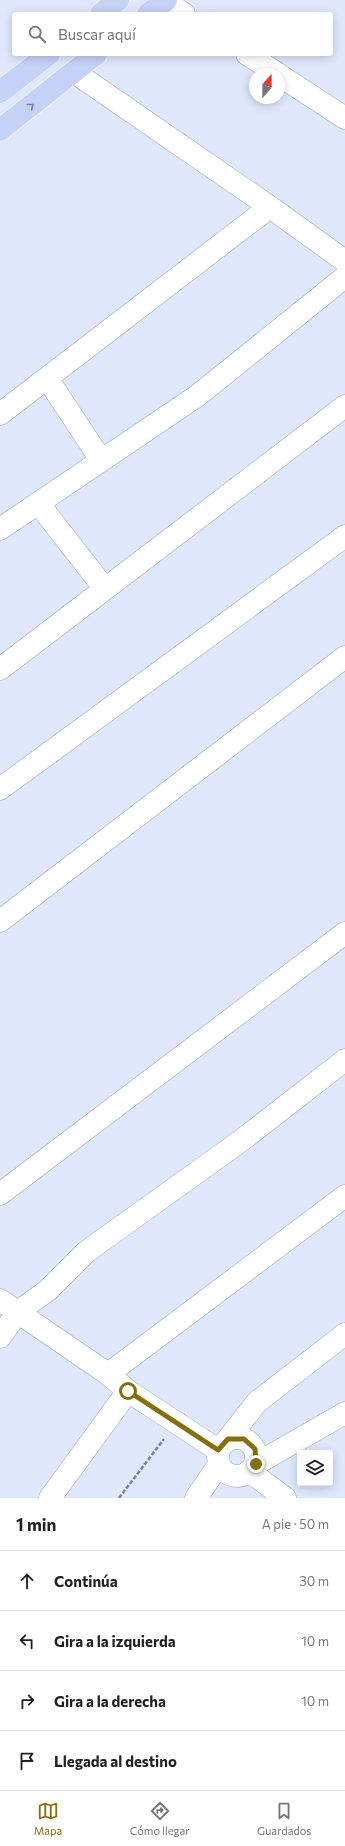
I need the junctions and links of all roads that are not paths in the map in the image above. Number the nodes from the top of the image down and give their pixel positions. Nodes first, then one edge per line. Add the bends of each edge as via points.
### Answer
1 (118, 0) edge
2 (159, 5) edge
3 (103, 12) edge
4 (178, 12) edge
5 (46, 56) edge
6 (94, 56) edge
7 (249, 56) edge
8 (268, 68) edge
9 (74, 72) junction
10 (285, 79) edge
11 (0, 92) edge
12 (345, 118) edge
13 (0, 130) edge
14 (270, 207) junction
15 (345, 261) edge
16 (345, 277) edge
17 (46, 378) junction
18 (345, 406) edge
19 (0, 414) edge
20 (101, 460) junction
21 (38, 503) junction
22 (0, 528) edge
23 (345, 536) edge
24 (105, 589) junction
25 (345, 657) edge
26 (0, 669) edge
27 (0, 788) edge
28 (0, 921) edge
29 (345, 933) edge
30 (345, 1060) edge
31 (0, 1194) edge
32 (345, 1196) edge
33 (0, 1300) edge
34 (18, 1312) junction
35 (345, 1334) edge
36 (0, 1337) edge
37 (108, 1374) junction
38 (128, 1391) junction
39 (345, 1413) edge
40 (221, 1452) junction
41 (252, 1468) junction
42 (50, 1498) edge
43 (196, 1498) edge
44 (285, 1498) edge

1 - 3 main road
2 - 4 street
5 - 11 main road
6 - 9 main road
7 - 8 street
13 -> 9 main road
9 - 14 street
10 - 12 street
14 - 15 street
14 - 17 street
16 - 20 street via 197,396
17 - 19 street
17 - 20 street
18 - 24 street
20 - 21 street
21 - 22 street
21 - 24 street
23 - 27 street
24 - 26 street
25 - 28 street
29 - 31 street
30 - 34 street via 242,1140 86,1252 48,1290
32 - 37 street
33 - 34 street
34 - 36 street
34 - 37 street
35 - 40 street via 257,1402
37 - 38 street
38 - 40 street
38 - 42 street
39 - 41 street
40 - 41 street via 230,1476 245,1475
40 - 41 street via 244,1439 255,1449
40 - 43 street
41 - 44 street

